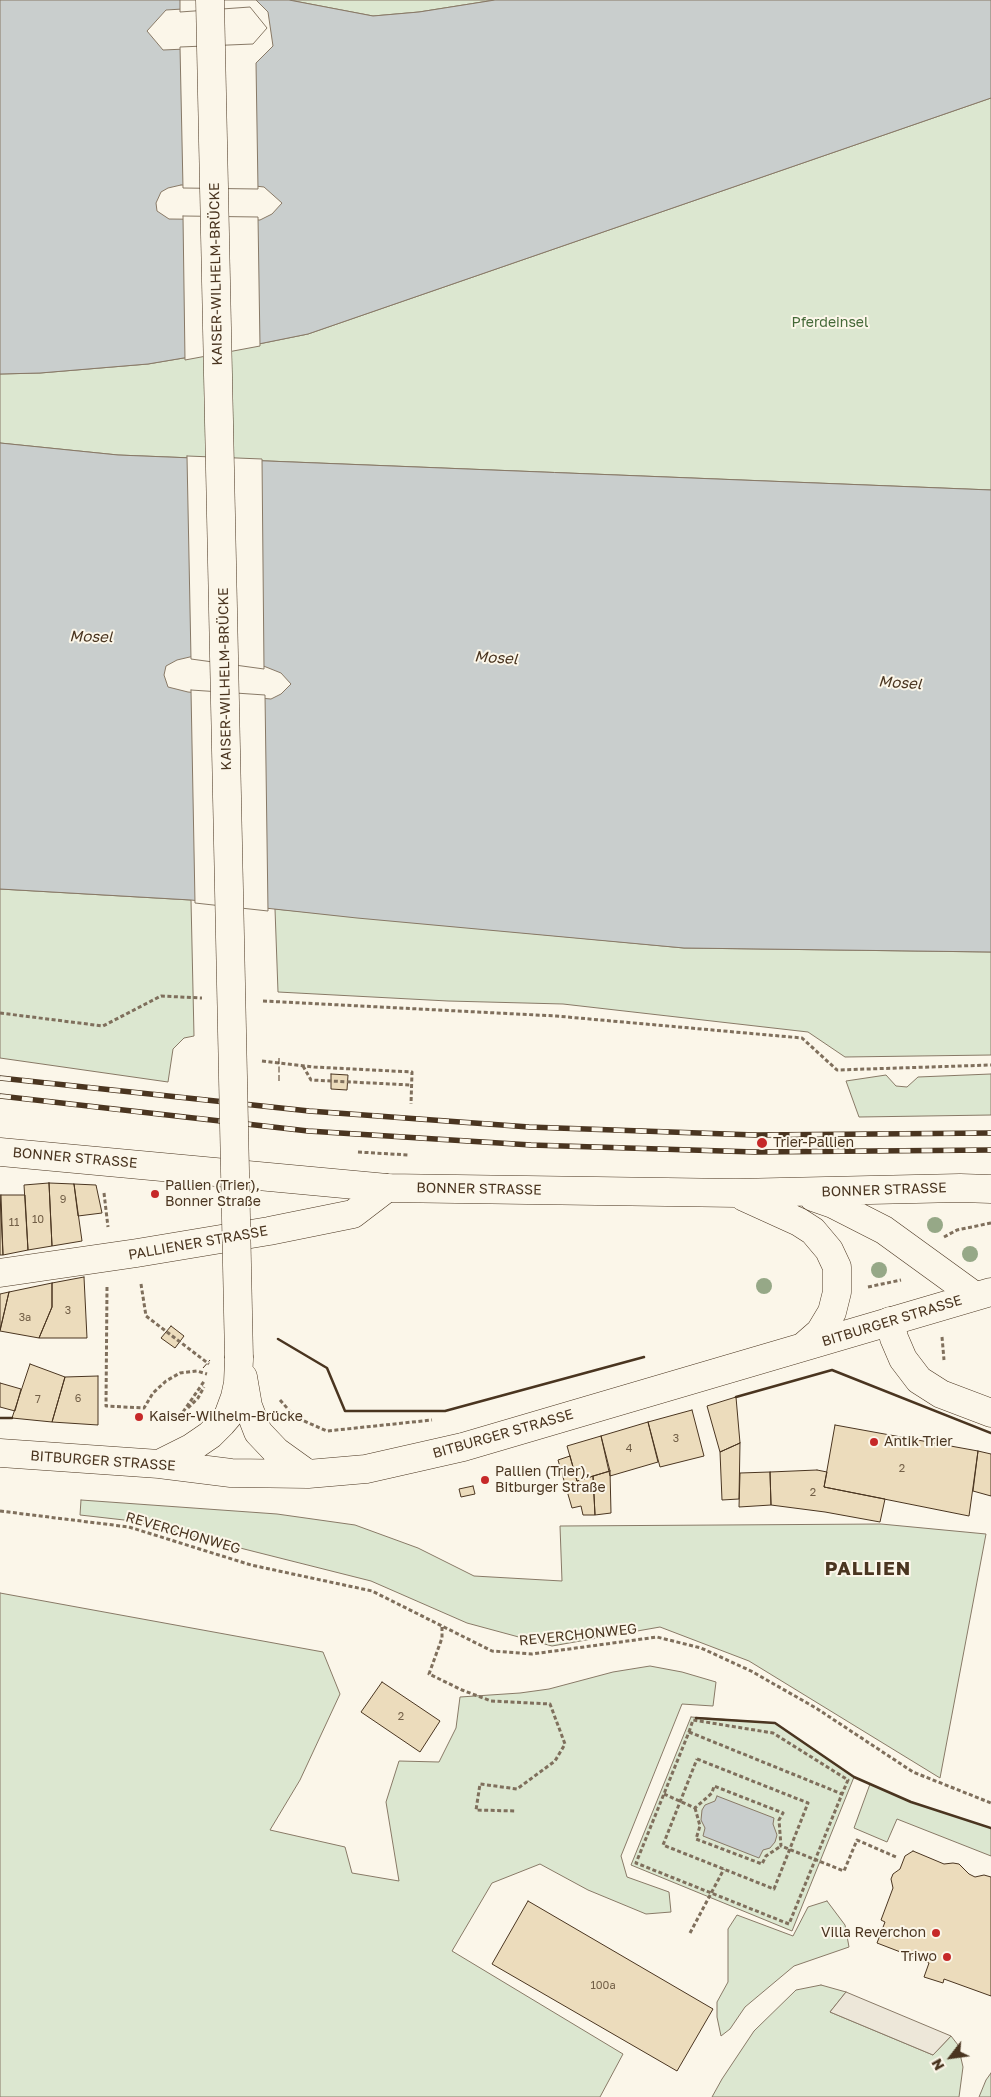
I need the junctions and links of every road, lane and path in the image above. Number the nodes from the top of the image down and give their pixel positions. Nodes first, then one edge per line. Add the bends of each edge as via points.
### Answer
1 (210, 0) edge
2 (211, 998) dead end
3 (261, 1000) dead end
4 (0, 1013) edge
5 (261, 1061) dead end
6 (991, 1065) edge
7 (303, 1066) junction
8 (411, 1085) junction
9 (411, 1104) dead end
10 (0, 1152) edge
11 (100, 1160) junction
12 (386, 1188) junction
13 (960, 1188) junction
14 (991, 1189) edge
15 (796, 1193) junction
16 (736, 1194) junction
17 (991, 1210) edge
18 (991, 1223) edge
19 (137, 1254) junction
20 (918, 1256) junction
21 (104, 1259) junction
22 (0, 1273) edge
23 (107, 1287) dead end
24 (986, 1289) edge
25 (837, 1292) junction
26 (890, 1321) junction
27 (803, 1347) junction
28 (202, 1359) dead end
29 (227, 1360) junction
30 (209, 1374) junction
31 (991, 1413) edge
32 (295, 1417) dead end
33 (438, 1420) dead end
34 (0, 1453) edge
35 (159, 1464) junction
36 (308, 1474) junction
37 (0, 1511) edge
38 (442, 1627) junction
39 (688, 1732) junction
40 (664, 1794) junction
41 (842, 1794) junction
42 (680, 1801) junction
43 (991, 1803) edge
44 (696, 1808) junction
45 (516, 1811) dead end
46 (781, 1846) junction
47 (790, 1849) junction
48 (896, 1857) dead end
49 (816, 1859) junction
50 (724, 1869) junction
51 (711, 1893) junction
52 (690, 1933) dead end

1 - 29 main road, KAISER-WILHELM-BRÜCKE, bridge
2 - 4 path via 161,996 103,1026
3 - 6 path via 556,1016 802,1038 837,1070
5 - 7 path
7 - 8 path via 311,1080
7 - 8 path via 412,1072
8 - 9 path
10 - 11 main road, BONNER STRASSE
11 - 12 main road, BONNER STRASSE
11 - 21 path via 109,1240
12 - 16 main road, BONNER STRASSE
12 - 19 main road, PALLIENER STRASSE via 353,1214
13 - 14 main road, BONNER STRASSE
13 - 15 main road, BONNER STRASSE
13 - 17 main road
15 - 16 main road, BONNER STRASSE
15 - 20 main road via 848,1210 884,1230
16 - 25 main road via 813,1231 829,1250 837,1267
18 - 20 path via 957,1230
19 - 21 main road, PALLIENER STRASSE
19 - 28 path via 146,1316
20 - 24 main road
20 - 25 path via 924,1276
21 - 22 main road, PALLIENER STRASSE
23 - 30 path via 106,1406 144,1408 153,1393 180,1373 197,1371
24 - 26 main road, BITBURGER STRASSE
25 - 27 main road via 828,1321
26 - 27 main road, BITBURGER STRASSE
26 - 31 main road via 903,1359 919,1380 941,1394
27 - 36 main road, BITBURGER STRASSE via 463,1447 366,1469
29 - 30 path
29 - 35 main road, KAISER-WILHELM-BRÜCKE via 235,1398 228,1416 210,1435
29 - 36 main road, KAISER-WILHELM-BRÜCKE via 258,1432 276,1451
30 - 30 path via 198,1398 183,1412 204,1382
32 - 33 path via 327,1431
34 - 35 main road, BITBURGER STRASSE
35 - 36 main road, BITBURGER STRASSE via 231,1474
37 - 38 path, REVERCHONWEG via 129,1528 251,1565 372,1592
38 - 43 path, REVERCHONWEG via 492,1651 532,1654 657,1637 701,1648 751,1671 816,1708 913,1772
38 - 45 path via 442,1638 429,1674 491,1701 550,1704 565,1744 555,1762 517,1789 480,1784 476,1810
39 - 40 path
39 - 41 path
39 - 41 path via 694,1720 773,1733 848,1780
40 - 42 path
40 - 51 path via 636,1862
41 - 49 path
42 - 44 path
42 - 47 path via 697,1759 808,1803
42 - 50 path via 663,1845
44 - 46 path via 700,1826 696,1839 762,1864 766,1856
44 - 46 path via 712,1793 714,1786 783,1813 779,1820
46 - 47 path
47 - 49 path
47 - 50 path via 774,1889
48 - 49 path via 857,1840 844,1871
49 - 51 path via 789,1924
50 - 51 path
51 - 52 path

